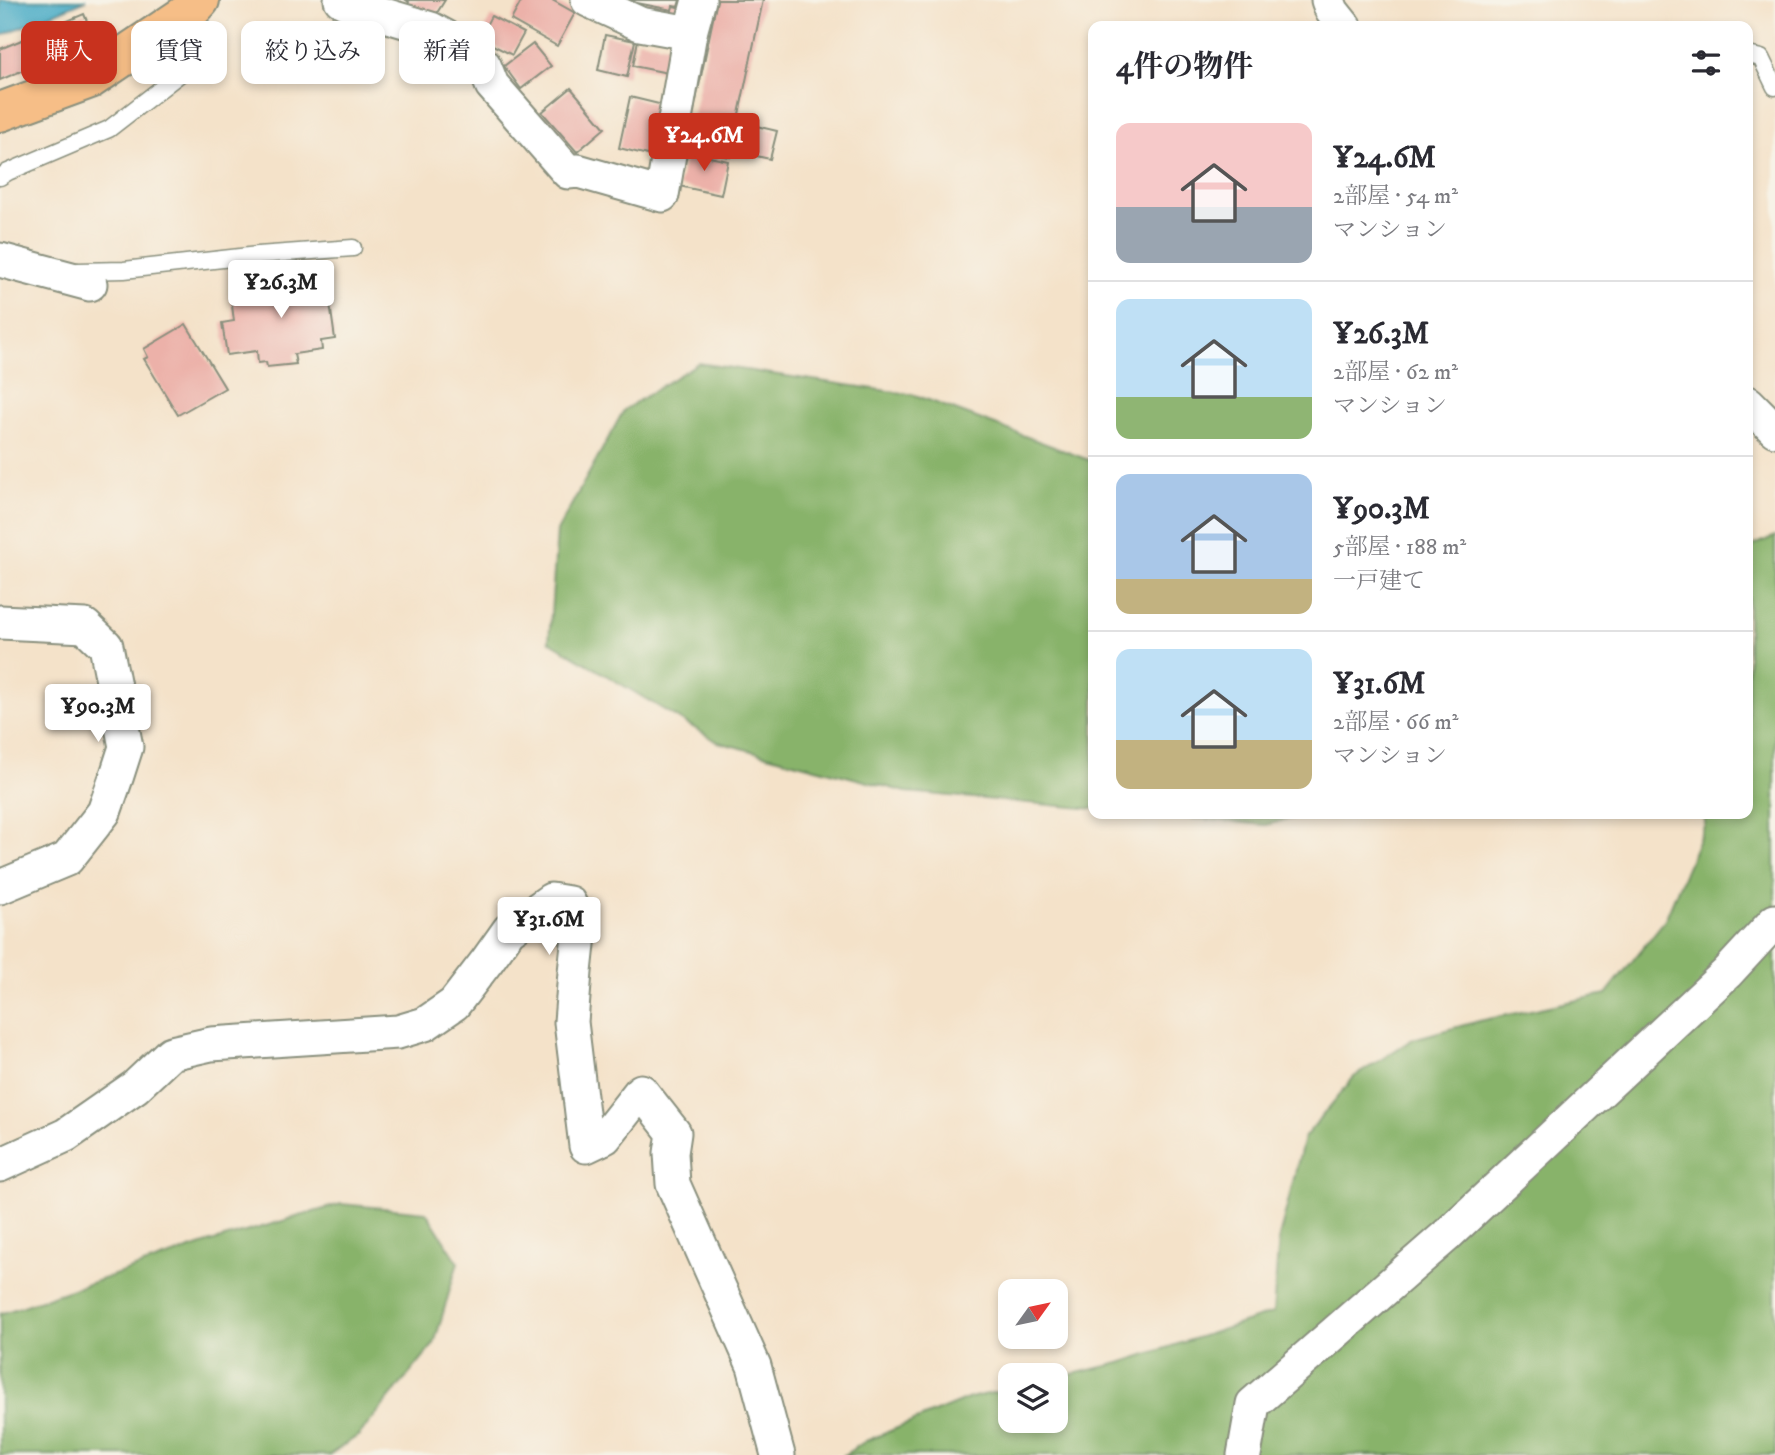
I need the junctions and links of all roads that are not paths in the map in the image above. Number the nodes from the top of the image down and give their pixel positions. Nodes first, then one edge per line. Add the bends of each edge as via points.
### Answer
1 (341, 0) edge
2 (588, 0) edge
3 (699, 0) edge
4 (1328, 0) edge
5 (379, 6) edge
6 (190, 10) edge
7 (1341, 21) edge
8 (690, 33) junction
9 (1753, 56) edge
10 (1775, 87) edge
11 (0, 112) edge
12 (0, 177) edge
13 (353, 248) dead end
14 (0, 260) edge
15 (44, 272) junction
16 (90, 284) dead end
17 (1753, 407) edge
18 (1775, 430) edge
19 (0, 622) edge
20 (0, 887) edge
21 (1775, 920) edge
22 (0, 1165) edge
23 (778, 1455) edge
24 (1244, 1455) edge

1 - 5 street
2 - 8 street via 640,24
3 - 8 street
4 - 7 street
5 - 8 street via 457,43 484,65 492,85 568,172 662,195
6 - 11 main road via 90,79
6 - 12 lane via 203,56 109,129
9 - 10 lane via 1761,58
13 - 15 lane via 124,270
14 - 15 street
15 - 16 street
17 - 18 street
19 - 20 street via 85,626 106,646 126,747 104,812 67,859
21 - 24 street via 1727,973 1456,1227 1253,1404
22 - 23 street via 66,1135 135,1087 171,1053 211,1044 398,1032 425,1024 454,1004 509,930 551,900 569,904 580,926 572,1022 586,1146 605,1137 641,1091 674,1133 673,1184 754,1366

